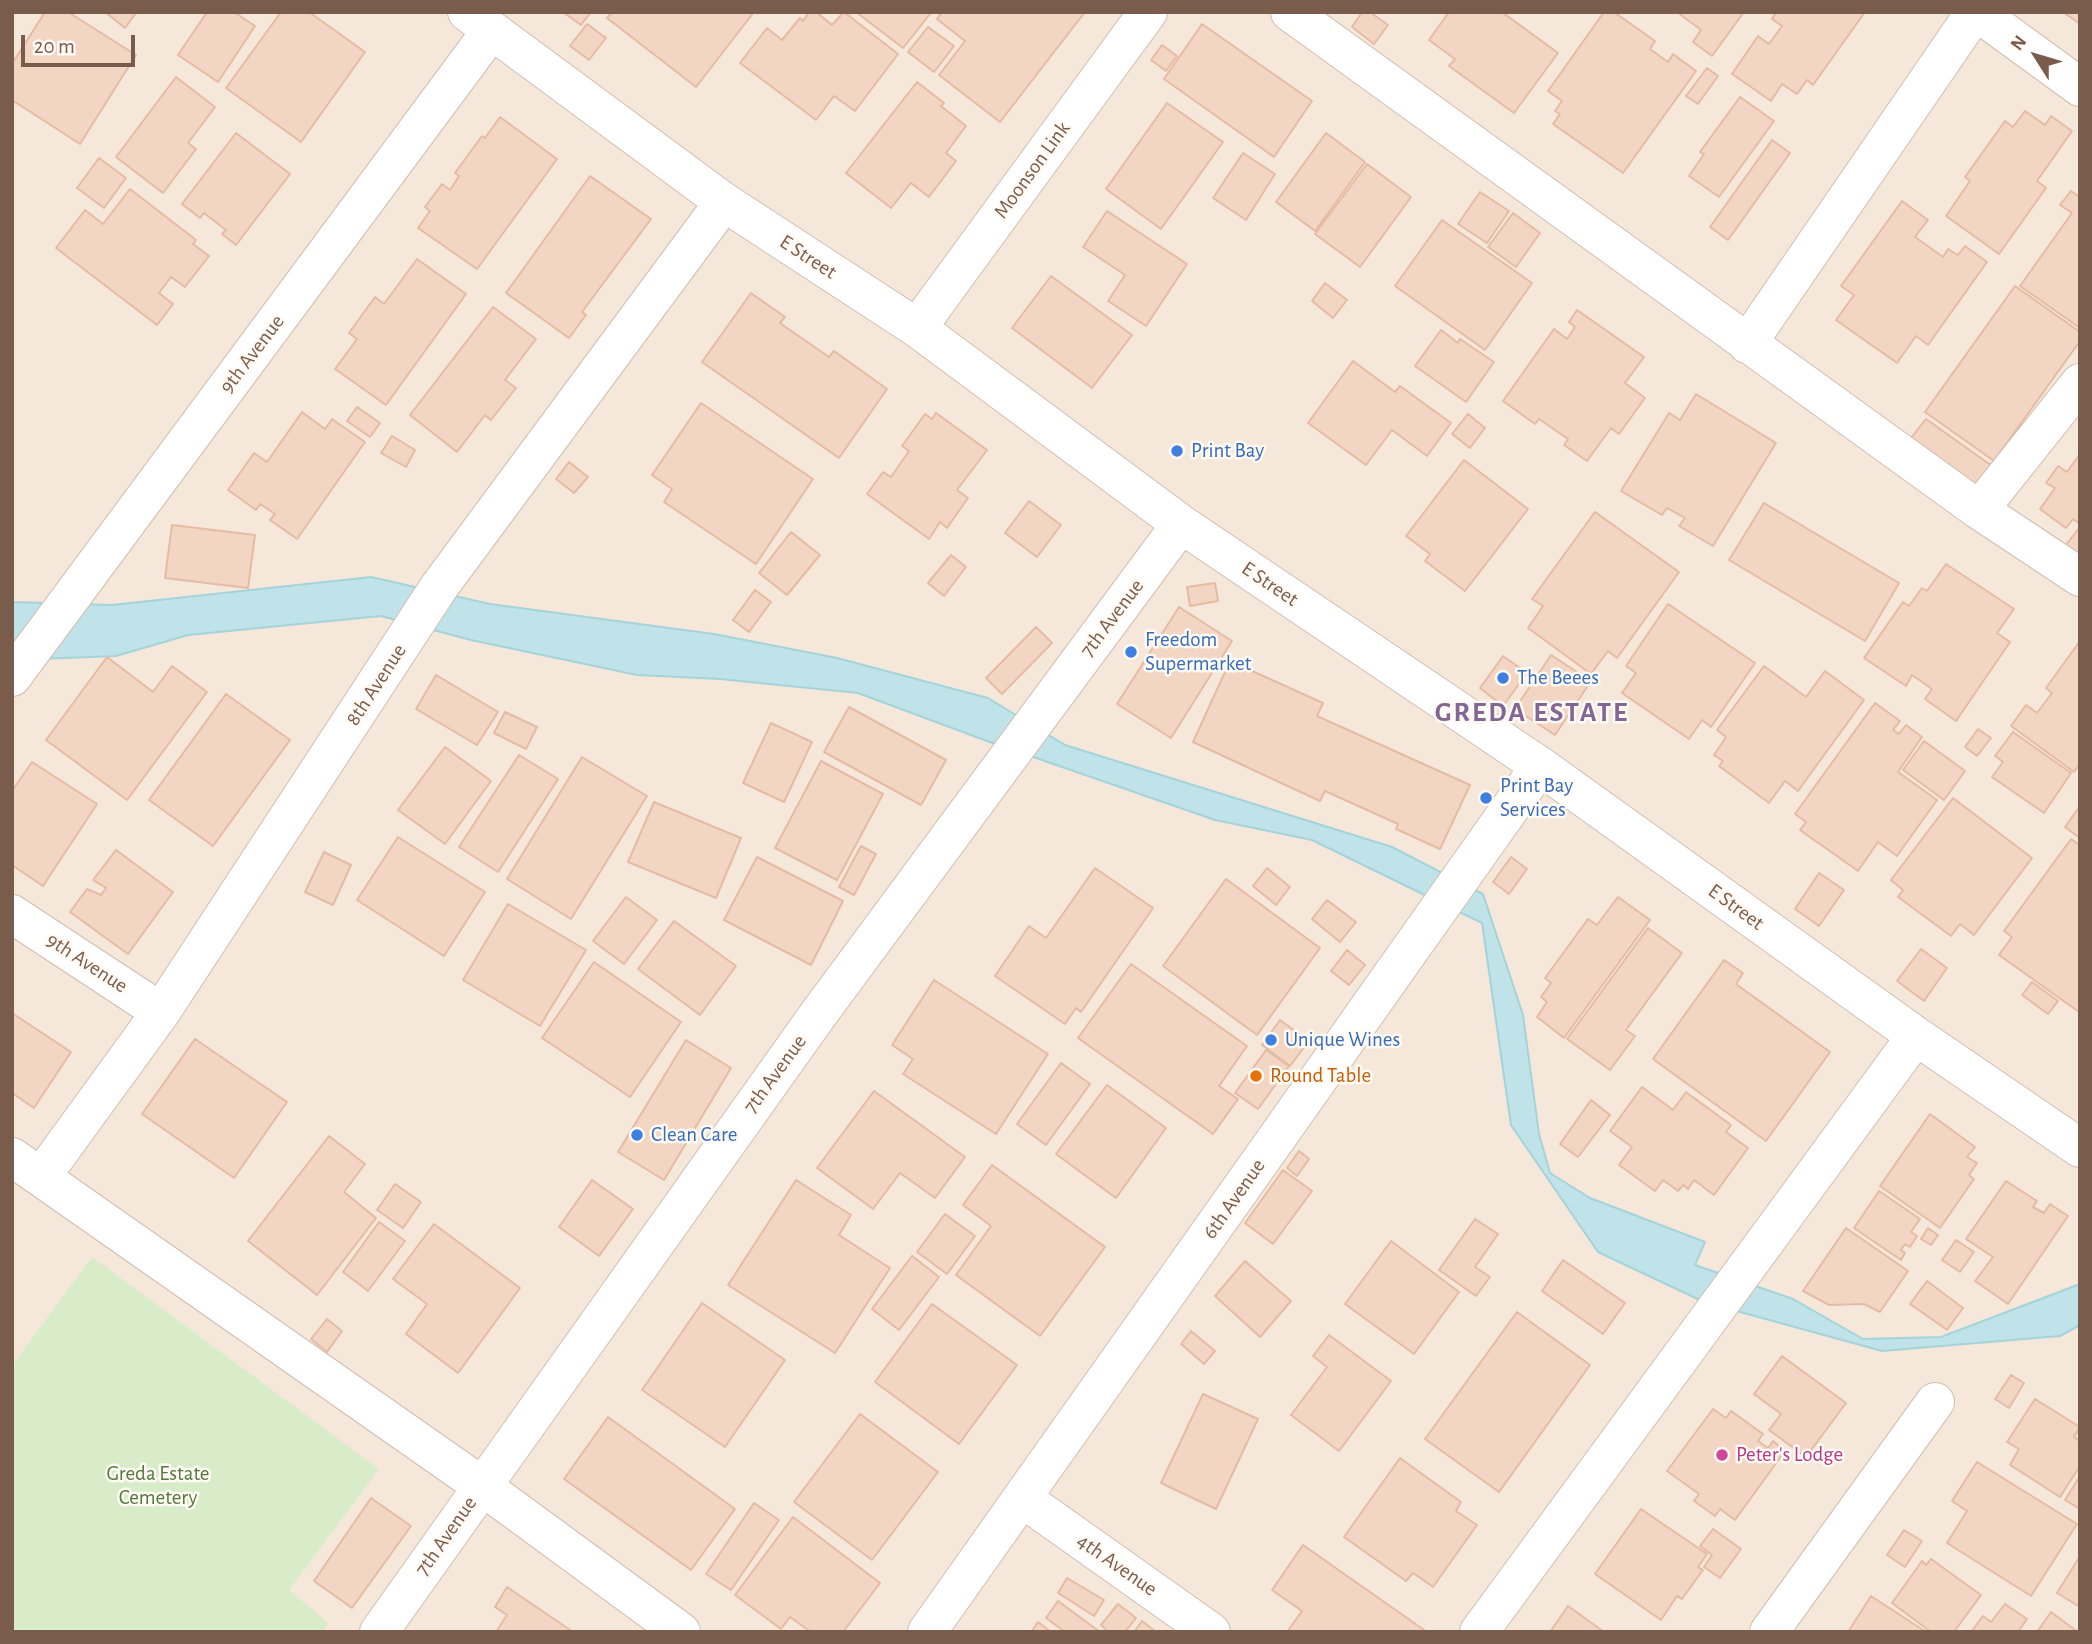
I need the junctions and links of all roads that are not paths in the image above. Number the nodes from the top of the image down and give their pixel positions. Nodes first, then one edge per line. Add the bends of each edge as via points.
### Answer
1 (1148, 12) edge
2 (1290, 12) edge
3 (1976, 12) edge
4 (479, 22) edge
5 (2080, 88) edge
6 (724, 202) junction
7 (916, 328) junction
8 (1747, 344) junction
9 (2080, 383) edge
10 (1979, 510) junction
11 (1181, 524) junction
12 (2080, 577) edge
13 (13, 675) edge
14 (1540, 766) junction
15 (12, 914) edge
16 (161, 1012) junction
17 (1916, 1036) junction
18 (2080, 1148) edge
19 (27, 1167) edge
20 (1935, 1402) dead end
21 (482, 1486) junction
22 (1022, 1498) junction
23 (379, 1632) edge
24 (681, 1632) edge
25 (927, 1632) edge
26 (1211, 1632) edge
27 (1479, 1632) edge
28 (1769, 1632) edge

1 - 7 street, Moonson Link
2 - 8 street
3 - 5 street
3 - 8 street
4 - 6 street, E Street
4 - 13 street, 9th Avenue
6 - 7 street, E Street
6 - 16 street, 8th Avenue via 439,587
7 - 11 street, E Street
8 - 10 street
9 - 10 street
10 - 12 street
11 - 14 street, E Street
11 - 21 street, 7th Avenue via 817,1016
14 - 17 street, E Street
14 - 22 street, 6th Avenue
15 - 16 street, 9th Avenue
16 - 19 street, 8th Avenue
17 - 18 street, E Street
17 - 27 street
19 - 21 street
20 - 28 street
21 - 23 street, 7th Avenue
21 - 24 street
22 - 25 street, 6th Avenue
22 - 26 street, 4th Avenue

